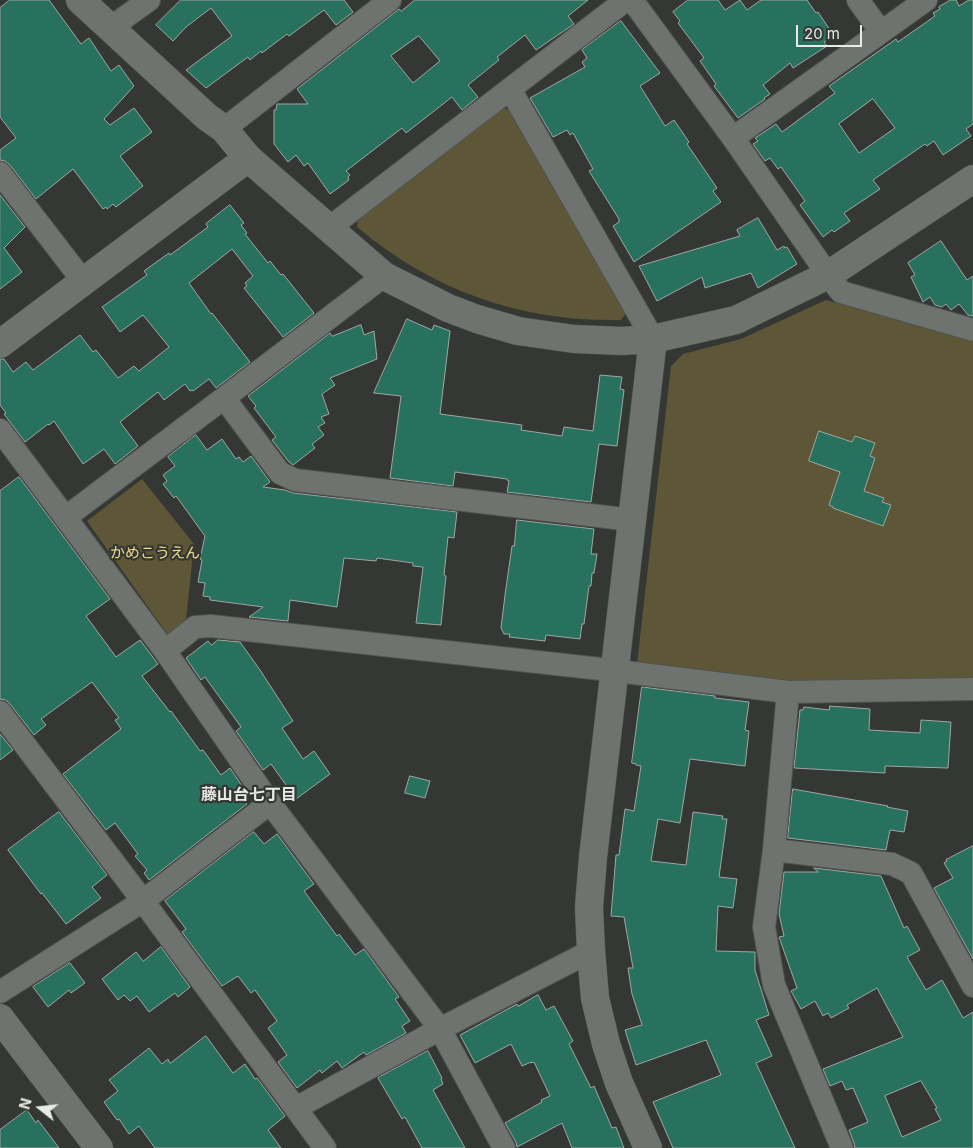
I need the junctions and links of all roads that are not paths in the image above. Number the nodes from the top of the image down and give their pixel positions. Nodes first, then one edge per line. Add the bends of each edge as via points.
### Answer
1 (80, 0) edge
2 (149, 0) edge
3 (390, 0) edge
4 (626, 0) edge
5 (632, 0) edge
6 (858, 0) edge
7 (926, 0) edge
8 (110, 28) junction
9 (881, 32) junction
10 (510, 89) junction
11 (224, 128) junction
12 (733, 138) junction
13 (248, 158) junction
14 (0, 173) edge
15 (973, 179) edge
16 (329, 228) junction
17 (828, 275) junction
18 (384, 276) junction
19 (83, 282) junction
20 (973, 330) edge
21 (653, 339) junction
22 (0, 344) edge
23 (224, 398) junction
24 (0, 430) edge
25 (66, 517) junction
26 (632, 520) junction
27 (165, 651) junction
28 (614, 671) junction
29 (973, 689) edge
30 (788, 692) junction
31 (0, 712) edge
32 (270, 803) junction
33 (774, 850) junction
34 (143, 901) junction
35 (591, 951) junction
36 (973, 986) edge
37 (0, 992) edge
38 (0, 1018) edge
39 (440, 1029) junction
40 (296, 1108) junction
41 (99, 1148) edge
42 (325, 1148) edge
43 (504, 1148) edge
44 (648, 1148) edge
45 (842, 1148) edge

1 - 8 street
2 - 8 street
3 - 11 street
4 - 10 street
5 - 12 street
6 - 9 street
7 - 9 street
8 - 11 street via 206,117
9 - 12 street
10 - 16 street
10 - 21 street
11 - 13 street
12 - 17 street
13 - 16 street
13 - 19 street
14 - 19 street
15 - 17 street
16 - 18 street
17 - 20 street via 841,292
17 - 21 street via 736,320
18 - 21 street via 448,308 518,331 574,339
18 - 23 street
19 - 22 street
21 - 26 street
23 - 25 street
23 - 26 street via 280,473 295,480
24 - 25 street
25 - 27 street
26 - 28 street
27 - 28 street via 196,627 211,626
27 - 32 street
28 - 30 street
28 - 35 street via 593,857 589,907
29 - 30 street
30 - 33 street
31 - 34 street
32 - 34 street
32 - 39 street
33 - 36 street via 892,864 911,872
33 - 45 street via 764,927 774,985
34 - 37 street
34 - 40 street
35 - 39 street
35 - 44 street via 595,998 606,1044 619,1083
38 - 41 street
39 - 40 street
39 - 43 street
40 - 42 street

